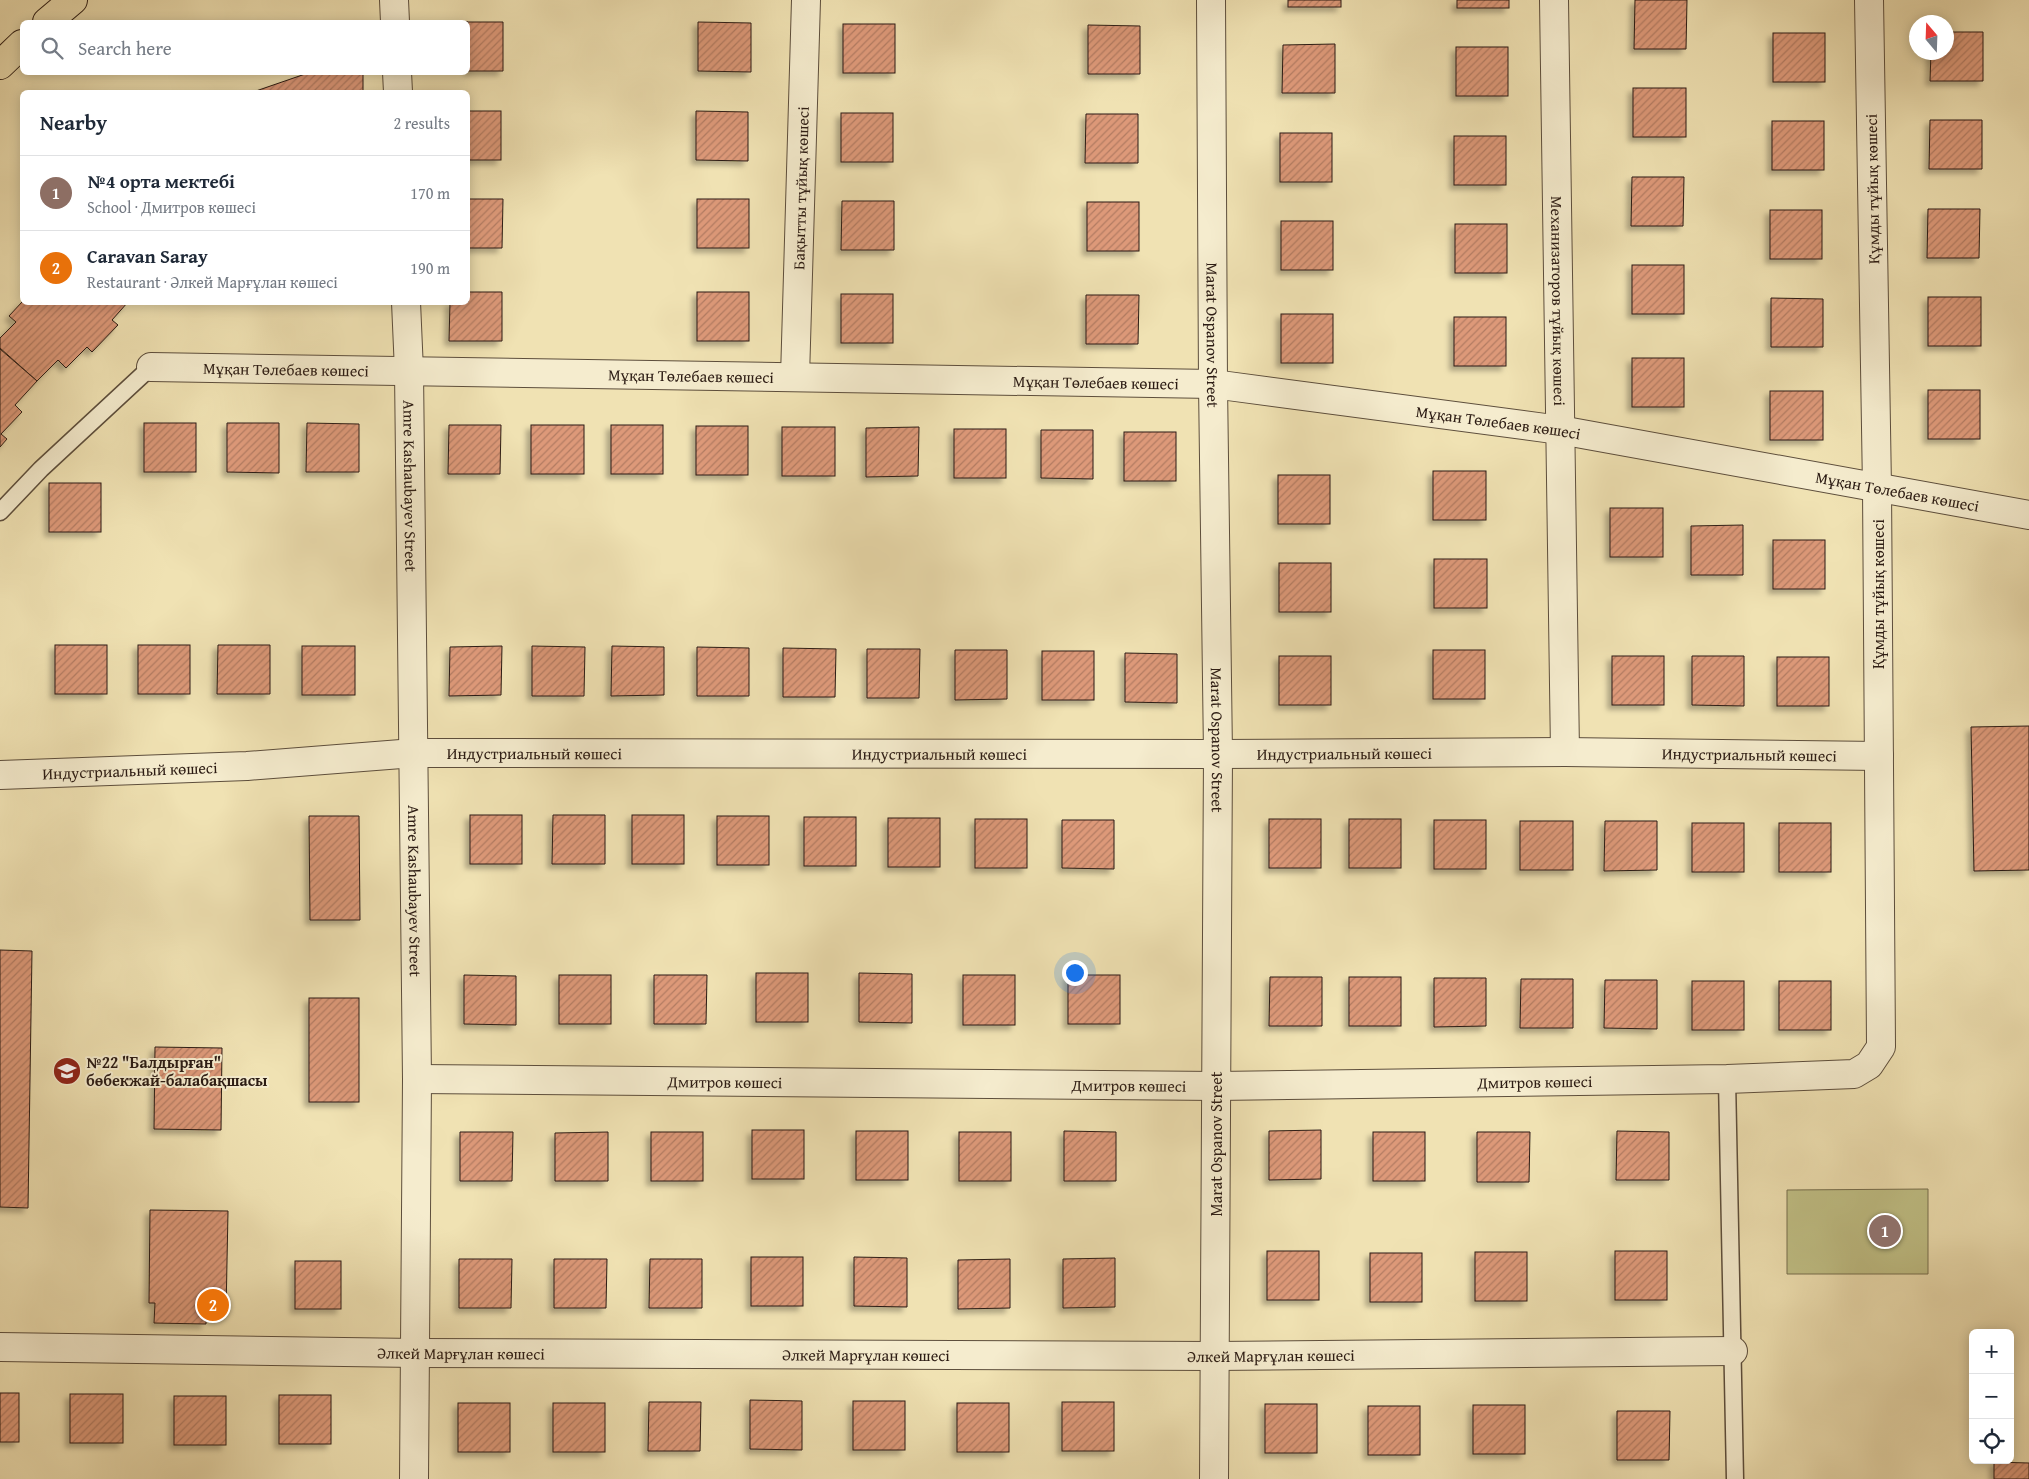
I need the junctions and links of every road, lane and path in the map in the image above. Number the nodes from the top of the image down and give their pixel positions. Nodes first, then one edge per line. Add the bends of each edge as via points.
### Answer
1 (73, 0) edge
2 (394, 0) edge
3 (806, 0) edge
4 (1212, 0) edge
5 (1554, 0) edge
6 (1869, 0) edge
7 (49, 20) edge
8 (395, 20) edge
9 (20, 46) edge
10 (0, 65) edge
11 (397, 75) edge
12 (398, 90) edge
13 (406, 305) edge
14 (152, 367) joint
15 (409, 371) junction
16 (795, 377) junction
17 (1213, 384) junction
18 (1560, 430) junction
19 (1877, 488) junction
20 (0, 512) edge
21 (2029, 515) edge
22 (1565, 752) junction
23 (414, 753) junction
24 (1218, 754) junction
25 (1879, 756) junction
26 (0, 775) edge
27 (1870, 1065) joint
28 (418, 1079) junction
29 (1727, 1080) junction
30 (1217, 1086) junction
31 (0, 1347) edge
32 (1733, 1352) junction
33 (416, 1353) junction
34 (1215, 1356) junction
35 (414, 1479) edge
36 (1214, 1479) edge
37 (1735, 1479) edge

1 - 7 main road
2 - 8 street
3 - 16 street, Бақытты тұйық көшесі
4 - 17 street, Marat Ospanov Street
5 - 18 street, Механизаторов тұйық көшесі
6 - 19 street, Құмды тұйық көшесі
9 - 10 main road
11 - 12 street
13 - 15 street, Amre Kashaubayev Street
14 - 15 street, Мұқан Төлебаев көшесі
14 - 20 lane via 41,469
15 - 16 street, Мұқан Төлебаев көшесі
15 - 23 street, Amre Kashaubayev Street
16 - 17 street, Мұқан Төлебаев көшесі
17 - 18 street, Мұқан Төлебаев көшесі
17 - 24 street, Marat Ospanov Street
18 - 19 street, Мұқан Төлебаев көшесі
18 - 22 street, Механизаторов тұйық көшесі
19 - 21 street, Мұқан Төлебаев көшесі
19 - 25 street, Құмды тұйық көшесі
22 - 24 street, Индустриальный көшесі
22 - 25 street, Индустриальный көшесі
23 - 24 street, Индустриальный көшесі
23 - 26 street, Индустриальный көшесі via 247,766
23 - 28 street, Amre Kashaubayev Street
24 - 30 street, Marat Ospanov Street
25 - 27 street, Құмды тұйық көшесі via 1880,1047
27 - 29 street, Дмитров көшесі via 1854,1074
28 - 30 street, Дмитров көшесі
28 - 33 street, Amre Kashaubayev Street
29 - 30 street, Дмитров көшесі
29 - 32 lane
30 - 34 street, Marat Ospanov Street
31 - 33 street, Әлкей Марғұлан көшесі
32 - 34 street, Әлкей Марғұлан көшесі
32 - 37 lane
33 - 34 street, Әлкей Марғұлан көшесі
33 - 35 street, Amre Kashaubayev Street
34 - 36 street, Marat Ospanov Street

